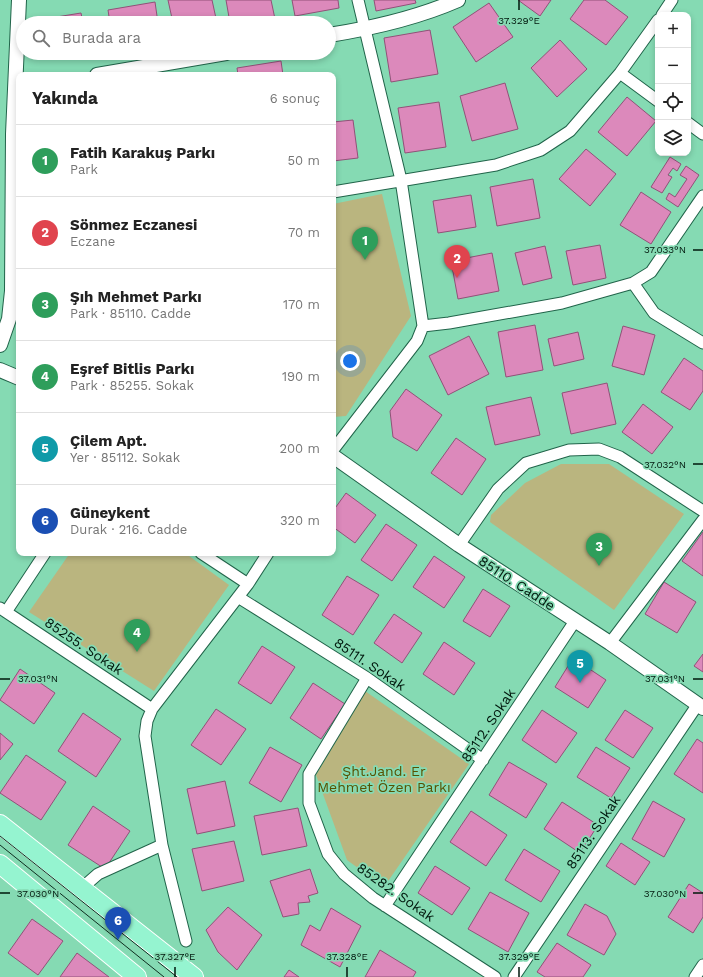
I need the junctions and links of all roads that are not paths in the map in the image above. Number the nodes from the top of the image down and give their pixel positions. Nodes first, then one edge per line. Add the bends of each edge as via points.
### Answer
1 (19, 0) edge
2 (358, 0) edge
3 (458, 0) edge
4 (672, 0) edge
5 (664, 12) edge
6 (19, 16) edge
7 (655, 24) edge
8 (365, 29) junction
9 (336, 34) edge
10 (18, 60) edge
11 (189, 60) edge
12 (17, 72) edge
13 (126, 72) edge
14 (620, 73) junction
15 (655, 99) edge
16 (691, 125) edge
17 (703, 134) edge
18 (401, 180) junction
19 (16, 188) edge
20 (336, 191) edge
21 (703, 196) edge
22 (633, 283) junction
23 (422, 326) junction
24 (703, 343) edge
25 (0, 345) edge
26 (0, 370) edge
27 (16, 377) edge
28 (336, 446) edge
29 (336, 458) edge
30 (703, 511) edge
31 (703, 520) edge
32 (459, 545) junction
33 (43, 556) edge
34 (206, 556) edge
35 (266, 556) edge
36 (248, 584) junction
37 (238, 596) junction
38 (3, 610) edge
39 (575, 621) junction
40 (610, 644) junction
41 (367, 678) junction
42 (700, 706) edge
43 (152, 709) junction
44 (483, 760) junction
45 (0, 824) edge
46 (162, 845) junction
47 (0, 864) edge
48 (82, 888) junction
49 (385, 906) junction
50 (186, 941) dead end
51 (703, 965) edge
52 (135, 976) edge
53 (194, 977) edge
54 (494, 977) edge
55 (514, 977) edge
56 (695, 977) edge

1 - 6 street
2 - 8 street
3 - 8 street via 437,9
4 - 5 street
7 - 14 street
8 - 9 street
8 - 18 street
10 - 12 street
11 - 13 street
14 - 15 street
14 - 18 street via 570,131 541,150 496,166
16 - 17 street
18 - 20 street
18 - 23 street
19 - 25 street via 12,291 8,319
21 - 22 street via 651,272
22 - 23 street via 562,303
22 - 24 street via 654,313
23 - 28 street via 417,341
26 - 27 street
29 - 32 street, 85110. Cadde
30 - 32 street via 620,457 599,449 569,450 526,463 498,489
31 - 40 street
32 - 39 street, 85110. Cadde
33 - 38 street
34 - 36 street
35 - 36 street
36 - 37 street
37 - 41 street, 85111. Sokak
37 - 43 street
38 - 43 street, 85255. Sokak
39 - 40 street, 85110. Cadde
39 - 44 street, 85112. Sokak
40 - 42 street, 85110. Cadde
41 - 44 street, 85111. Sokak
41 - 49 street, 85282. Sokak via 309,774 309,802 328,854 344,874
42 - 55 street, 85113. Sokak
43 - 46 street via 147,721 146,736
44 - 49 street, 85112. Sokak
45 - 48 main road
46 - 48 street via 98,874
46 - 50 street
47 - 52 main road
48 - 53 main road
49 - 54 street, 85282. Sokak
51 - 56 street

